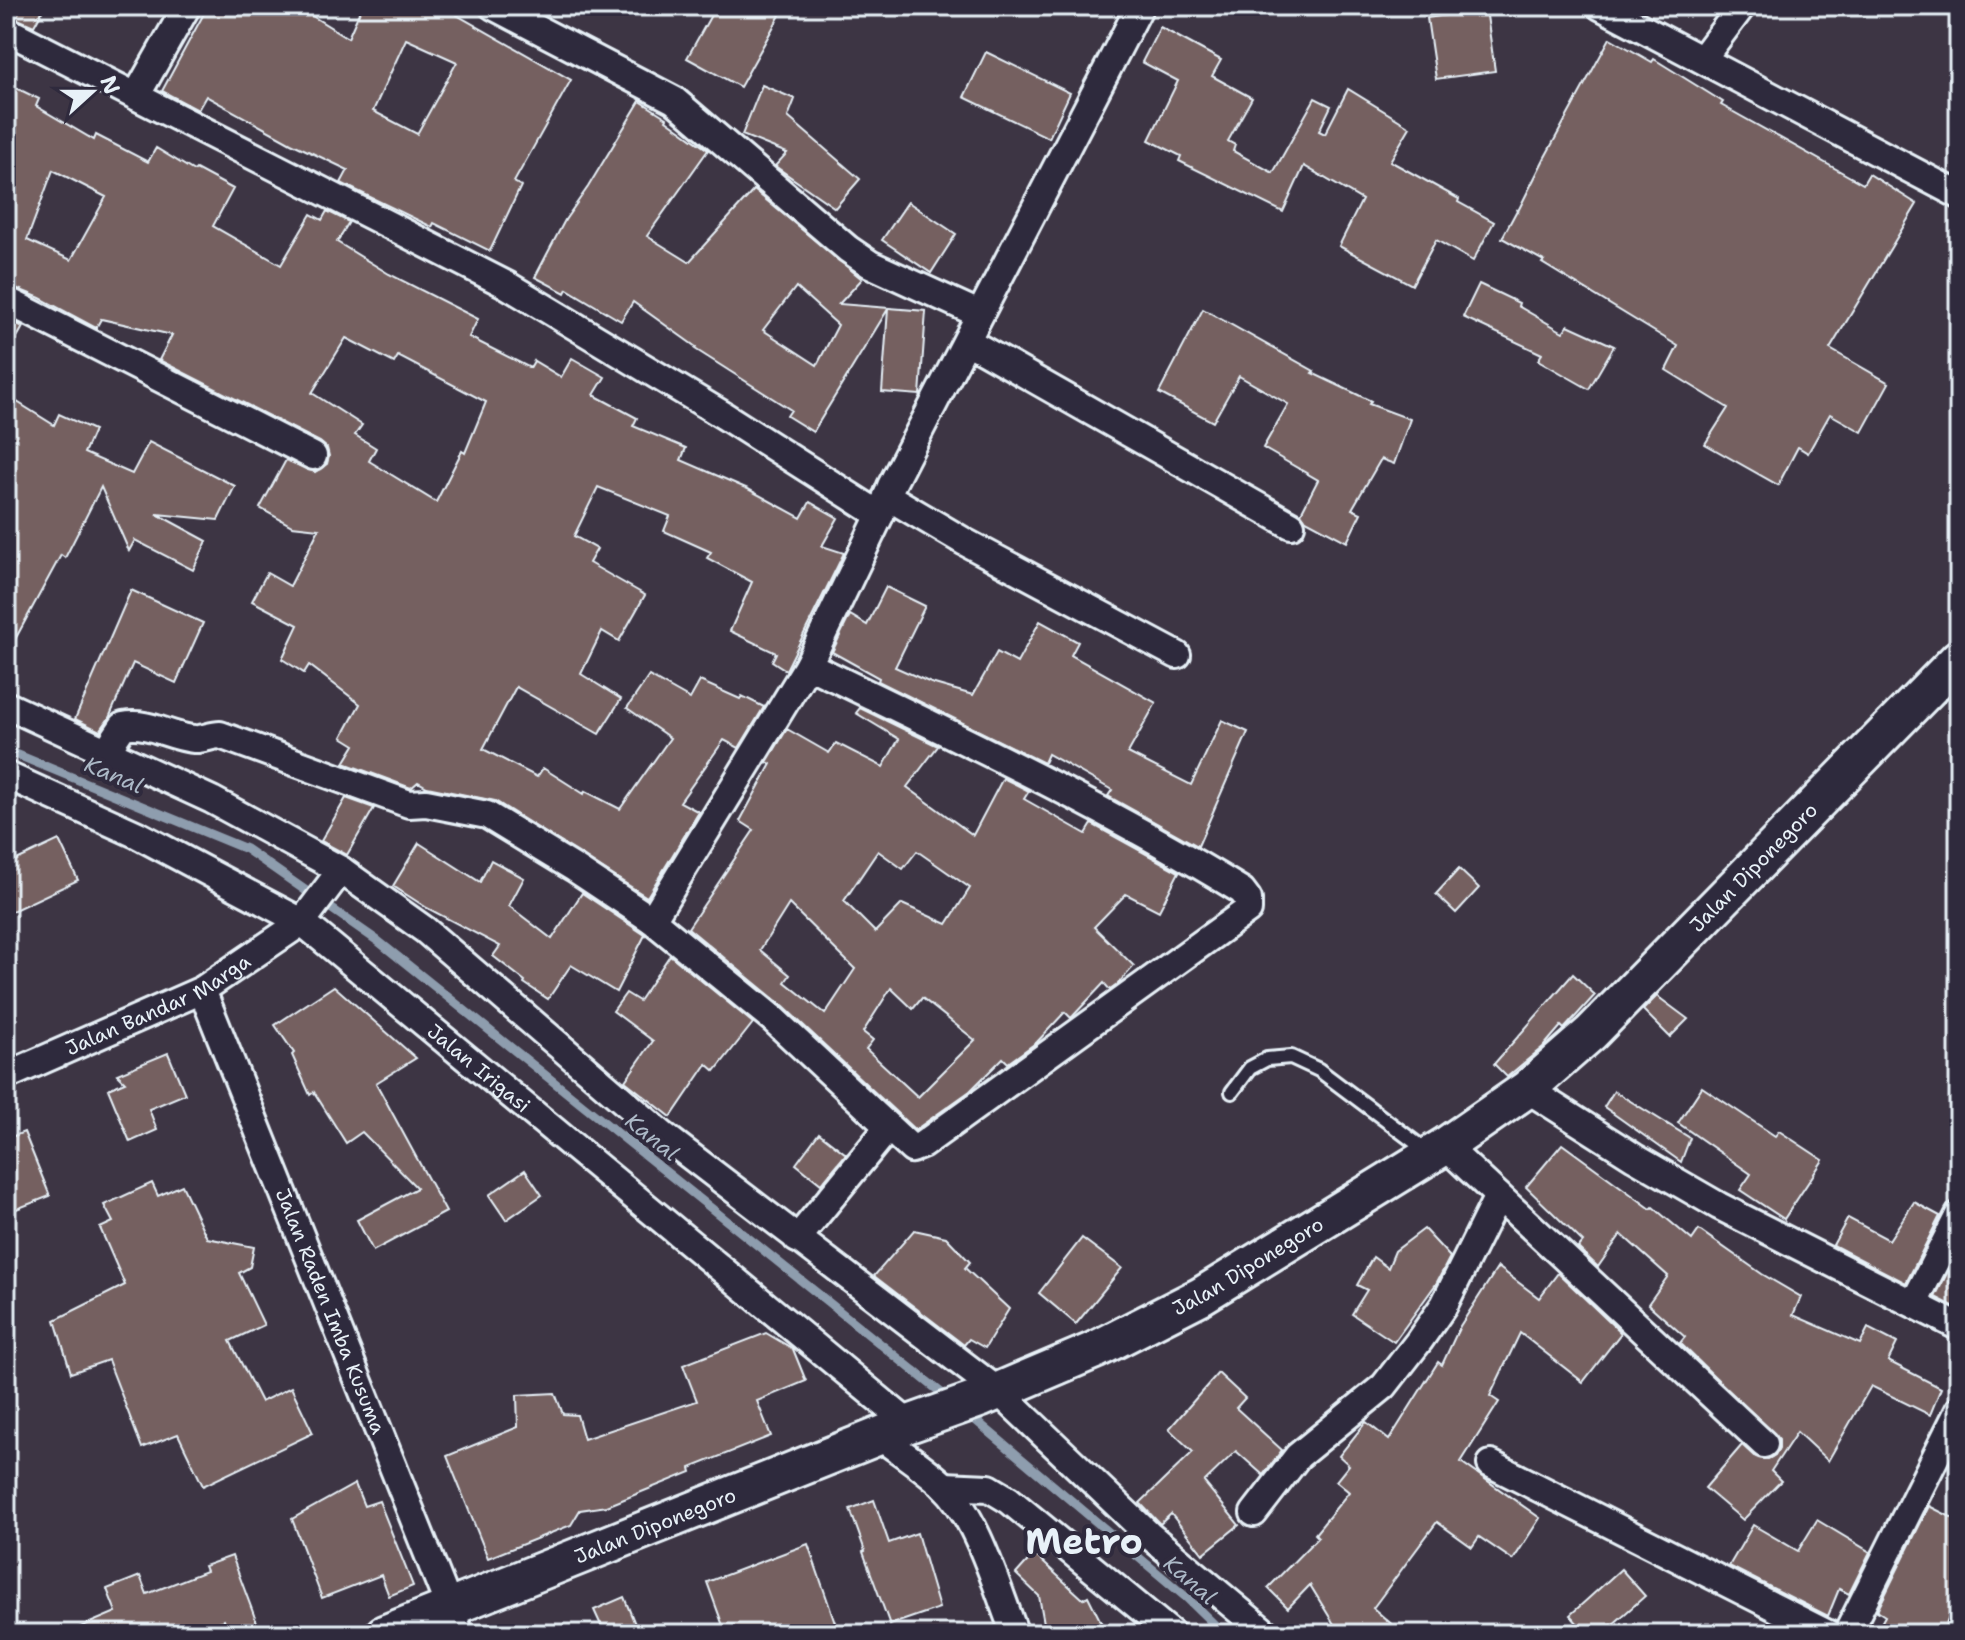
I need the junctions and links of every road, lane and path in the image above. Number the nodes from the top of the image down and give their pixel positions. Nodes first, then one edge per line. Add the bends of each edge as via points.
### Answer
1 (187, 6) edge
2 (493, 6) edge
3 (1140, 6) edge
4 (1600, 6) edge
5 (1742, 6) edge
6 (6, 30) edge
7 (1703, 58) junction
8 (136, 96) junction
9 (1959, 195) edge
10 (6, 300) edge
11 (979, 314) junction
12 (967, 341) junction
13 (313, 456) dead end
14 (884, 505) junction
15 (1291, 525) dead end
16 (1177, 655) dead end
17 (1959, 658) edge
18 (808, 665) junction
19 (6, 705) edge
20 (107, 750) junction
21 (6, 775) edge
22 (339, 872) junction
23 (304, 918) junction
24 (652, 920) junction
25 (202, 990) junction
26 (6, 1076) edge
27 (1527, 1089) junction
28 (1232, 1092) dead end
29 (888, 1128) junction
30 (1438, 1150) junction
31 (1498, 1196) junction
32 (1959, 1215) edge
33 (797, 1239) junction
34 (1914, 1303) junction
35 (1959, 1327) edge
36 (990, 1394) junction
37 (1959, 1410) edge
38 (903, 1427) junction
39 (1764, 1444) dead end
40 (1491, 1464) dead end
41 (944, 1486) junction
42 (1254, 1513) dead end
43 (455, 1621) edge
44 (384, 1634) edge
45 (1015, 1634) edge
46 (1172, 1634) edge
47 (1267, 1634) edge
48 (1828, 1634) edge
49 (1847, 1634) edge

1 - 8 street
2 - 11 street via 674,100 848,249
3 - 11 street
4 - 7 street
5 - 7 street
6 - 8 street
7 - 9 street
8 - 14 street via 507,285
10 - 13 street
11 - 12 street
12 - 14 street
12 - 15 street
14 - 16 street
14 - 18 street
17 - 27 street, Jalan Diponegoro via 1591,1033
18 - 24 street
18 - 29 street via 1056,786 1165,844 1248,899 1248,910 922,1145 908,1147
19 - 20 street
20 - 22 street via 212,800
20 - 24 street via 123,726 136,724 197,740 220,735 409,804 487,815
21 - 23 street, Jalan Irigasi
22 - 23 street, Jalan Bandar Marga
22 - 33 street via 425,930 663,1135
23 - 25 street, Jalan Bandar Marga
23 - 38 street, Jalan Irigasi
24 - 29 street via 773,1019
25 - 26 street, Jalan Bandar Marga
25 - 43 street, Jalan Raden Imba Kusuma
27 - 30 street, Jalan Diponegoro
27 - 34 street via 1719,1206
28 - 30 lane via 1250,1068 1267,1059 1291,1057
29 - 33 street
30 - 31 street
30 - 36 street, Jalan Diponegoro via 1201,1296 1095,1350
31 - 39 street
31 - 42 street via 1444,1305 1419,1341 1384,1386 1298,1456
32 - 34 street
33 - 36 street
34 - 35 street
36 - 38 street, Jalan Diponegoro
36 - 47 street
37 - 49 street
38 - 41 street, Jalan Irigasi
38 - 43 street, Jalan Diponegoro
40 - 48 street
41 - 45 street, Jalan Irigasi via 975,1531
41 - 46 street via 989,1488 1009,1500
43 - 44 street, Jalan Diponegoro

